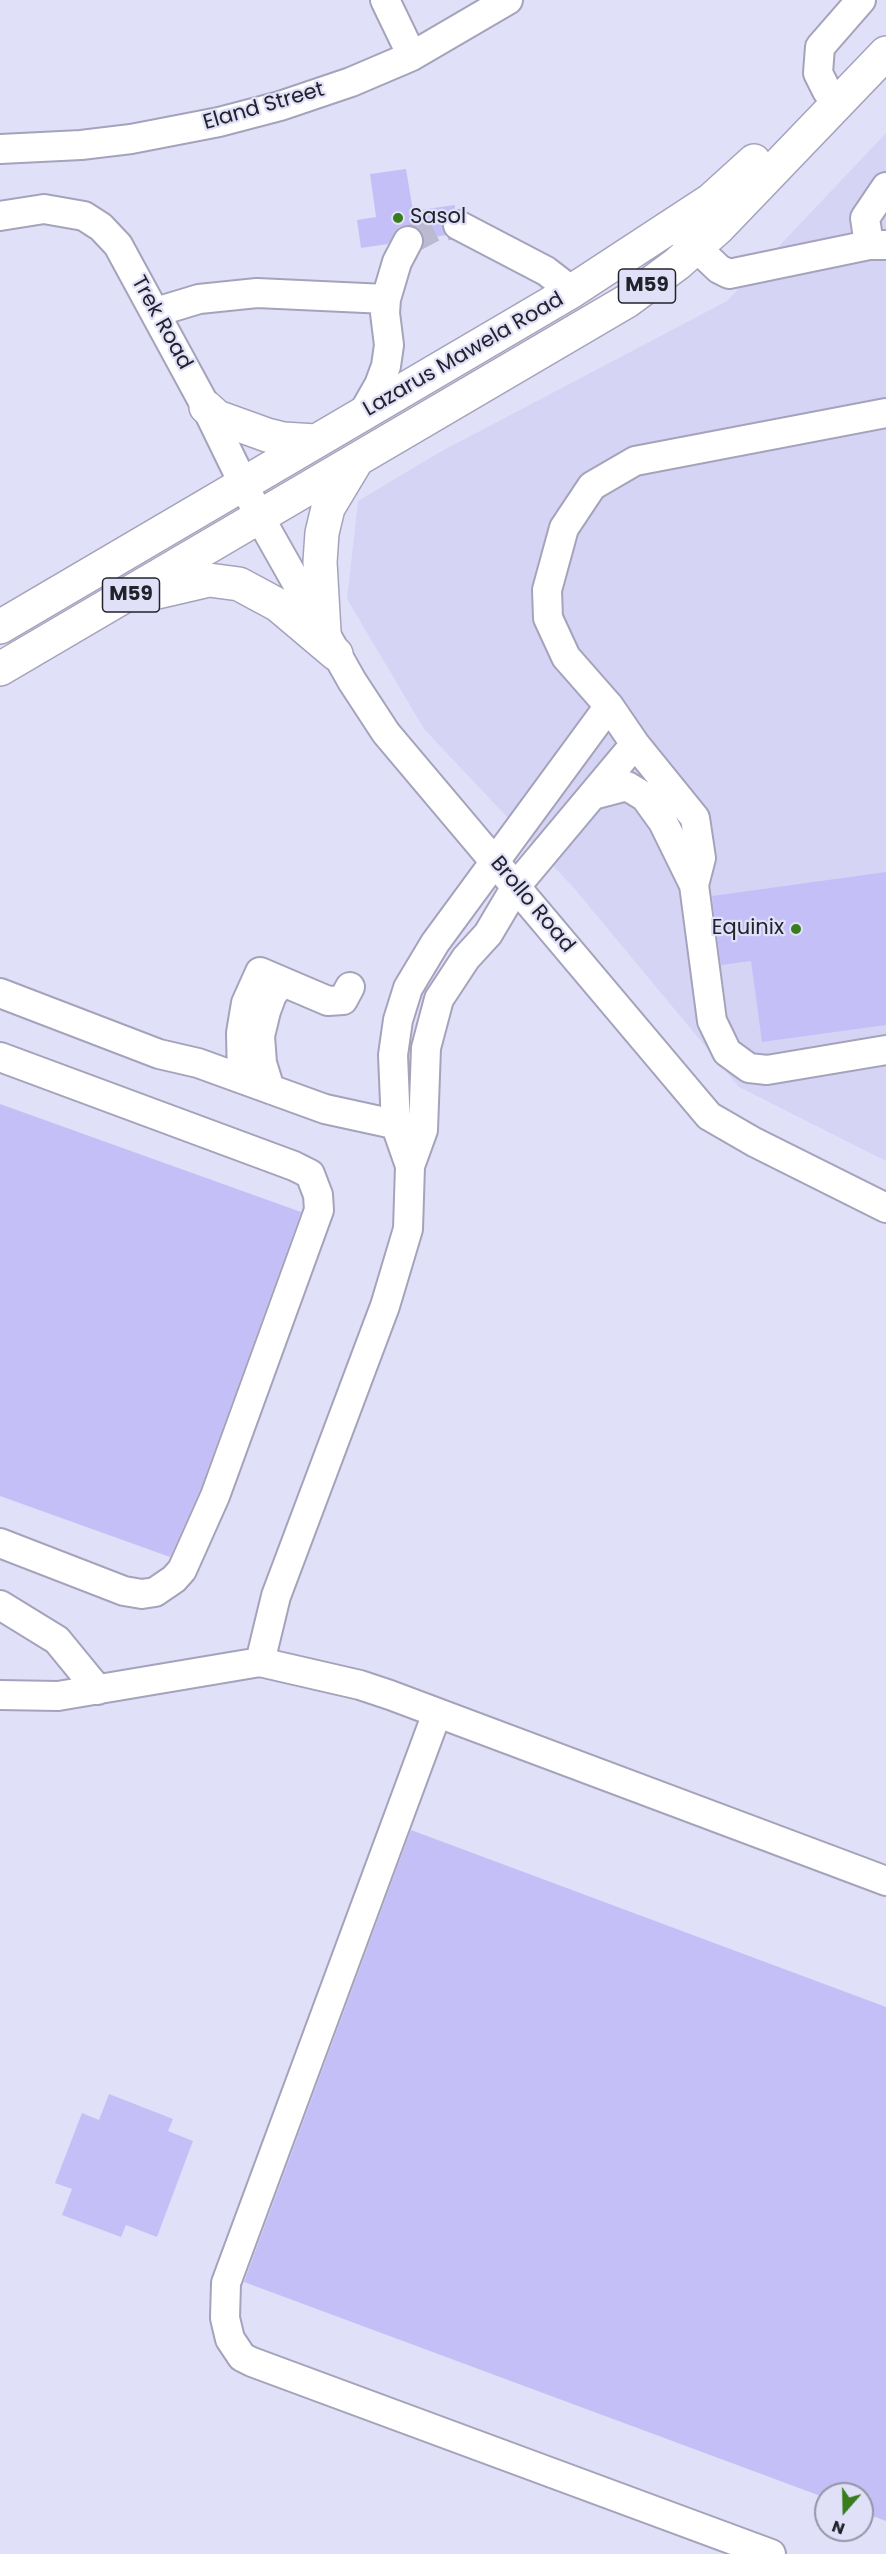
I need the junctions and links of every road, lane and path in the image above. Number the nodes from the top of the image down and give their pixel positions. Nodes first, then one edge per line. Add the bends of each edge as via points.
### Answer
1 (386, 0) edge
2 (508, 0) edge
3 (861, 0) edge
4 (886, 28) edge
5 (886, 53) edge
6 (412, 56) junction
7 (827, 91) junction
8 (0, 149) edge
9 (886, 187) edge
10 (0, 216) edge
11 (458, 225) tunnel mouth
12 (685, 236) junction
13 (408, 241) tunnel mouth
14 (878, 245) edge
15 (572, 291) junction
16 (386, 299) junction
17 (156, 312) junction
18 (207, 406) junction
19 (886, 413) edge
20 (363, 414) junction
21 (316, 441) junction
22 (360, 456) junction
23 (243, 484) junction
24 (260, 518) junction
25 (100, 612) junction
26 (0, 627) edge
27 (330, 643) junction
28 (0, 669) edge
29 (609, 706) junction
30 (636, 744) junction
31 (593, 795) junction
32 (496, 861) junction
33 (517, 885) junction
34 (694, 885) junction
35 (271, 977) junction
36 (350, 987) dead end
37 (0, 993) edge
38 (886, 1050) edge
39 (0, 1057) edge
40 (242, 1079) junction
41 (270, 1089) junction
42 (410, 1128) junction
43 (886, 1208) edge
44 (0, 1543) edge
45 (0, 1605) edge
46 (260, 1662) junction
47 (98, 1690) junction
48 (0, 1695) edge
49 (437, 1713) junction
50 (884, 1875) edge
51 (771, 2554) edge

1 - 6 street
2 - 6 street, Eland Street
3 - 7 street via 819,47 818,73
4 - 7 main road, Lazarus Mawela Road / M59
5 - 12 main road, Lazarus Mawela Road / M59 via 735,211
6 - 8 street, Eland Street via 351,82 219,122 131,139
7 - 12 main road, Lazarus Mawela Road / M59 via 730,184
9 - 14 street via 865,218
10 - 17 street, Trek Road via 44,209 84,216 118,244
11 - 15 street via 546,271
12 - 14 street via 729,274
12 - 15 main road, Lazarus Mawela Road / M59
12 - 22 main road, Lazarus Mawela Road / M59 via 660,277 607,314
13 - 16 street
15 - 20 main road, Lazarus Mawela Road / M59
16 - 17 street via 257,293 199,299
16 - 20 street via 386,366
17 - 18 street, Trek Road
18 - 21 main road via 217,417 267,435
18 - 23 street, Trek Road
19 - 29 street via 635,461 592,486 564,528 547,590 548,618 566,657
20 - 21 main road, Lazarus Mawela Road / M59
21 - 23 main road, Lazarus Mawela Road / M59
22 - 24 main road, M59
22 - 27 main road via 328,508 322,533 320,562
23 - 24 street, Trek Road
23 - 26 main road, Lazarus Mawela Road / M59
24 - 25 main road, M59
24 - 27 street, Brollo Road
25 - 27 main road via 176,586 223,580 259,592
25 - 28 main road, M59
27 - 32 street, Brollo Road via 386,733
29 - 30 street
29 - 32 street
30 - 31 street
30 - 34 street via 694,818 701,858
31 - 33 street
31 - 34 street via 627,786 645,796 663,822
32 - 33 street, Brollo Road
32 - 42 street via 435,943 408,988 393,1055
33 - 42 street via 488,934 466,958 439,999
33 - 43 street, Brollo Road via 717,1122
34 - 38 street via 712,1021 727,1052 749,1068 767,1070
35 - 36 street via 328,1001 343,1000
35 - 40 street via 244,1013
35 - 41 street via 272,995 260,1036 262,1064
37 - 40 street via 159,1054
39 - 44 street via 310,1174 319,1210 215,1496 182,1570 174,1579 155,1592 124,1592
40 - 41 street
41 - 42 street via 325,1109
42 - 46 street via 408,1229 397,1270 276,1596
45 - 47 street via 57,1640
46 - 47 street
46 - 49 street via 360,1685
47 - 48 street via 58,1696
49 - 50 street
49 - 51 street via 226,2283 225,2318 230,2339 242,2357 252,2362

